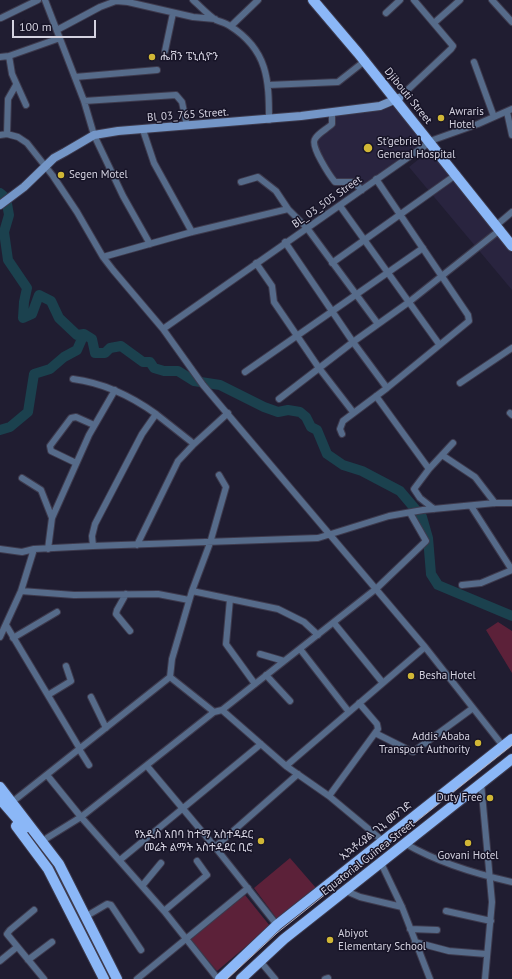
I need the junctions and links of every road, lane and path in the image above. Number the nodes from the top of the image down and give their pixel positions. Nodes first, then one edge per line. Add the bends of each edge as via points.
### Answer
1 (38, 0) edge
2 (45, 0) edge
3 (193, 0) edge
4 (258, 0) edge
5 (313, 0) edge
6 (318, 0) edge
7 (400, 0) edge
8 (414, 0) edge
9 (460, 0) edge
10 (492, 0) edge
11 (173, 13) junction
12 (386, 13) dead end
13 (0, 18) edge
14 (215, 19) junction
15 (512, 22) edge
16 (434, 23) junction
17 (230, 26) junction
18 (57, 30) junction
19 (60, 38) junction
20 (165, 51) dead end
21 (9, 56) junction
22 (0, 57) edge
23 (366, 60) junction
24 (474, 62) dead end
25 (157, 70) dead end
26 (75, 78) junction
27 (16, 85) junction
28 (268, 85) junction
29 (397, 99) junction
30 (84, 101) junction
31 (26, 105) dead end
32 (509, 111) edge
33 (332, 112) junction
34 (494, 117) junction
35 (269, 120) junction
36 (187, 126) junction
37 (143, 130) junction
38 (7, 134) junction
39 (0, 135) edge
40 (94, 135) junction
41 (512, 135) edge
42 (431, 141) junction
43 (45, 166) junction
44 (457, 174) junction
45 (376, 179) junction
46 (241, 182) dead end
47 (362, 190) junction
48 (3, 202) edge
49 (340, 206) junction
50 (288, 209) junction
51 (512, 212) edge
52 (401, 215) junction
53 (500, 227) junction
54 (307, 228) junction
55 (192, 232) junction
56 (365, 240) junction
57 (512, 240) edge
58 (285, 242) junction
59 (150, 244) junction
60 (512, 246) edge
61 (423, 248) junction
62 (103, 257) junction
63 (256, 263) junction
64 (332, 263) junction
65 (388, 272) junction
66 (442, 277) junction
67 (354, 294) junction
68 (409, 302) junction
69 (331, 311) junction
70 (378, 324) junction
71 (163, 329) junction
72 (296, 336) junction
73 (354, 342) junction
74 (439, 344) junction
75 (512, 348) edge
76 (319, 368) junction
77 (245, 372) dead end
78 (73, 379) dead end
79 (460, 383) dead end
80 (387, 388) junction
81 (115, 390) junction
82 (376, 396) junction
83 (279, 399) dead end
84 (353, 412) junction
85 (156, 414) junction
86 (228, 414) junction
87 (94, 425) junction
88 (342, 434) dead end
89 (452, 443) dead end
90 (194, 444) junction
91 (442, 455) junction
92 (76, 462) junction
93 (429, 469) junction
94 (219, 475) dead end
95 (22, 478) dead end
96 (495, 503) junction
97 (512, 503) edge
98 (471, 506) junction
99 (434, 509) junction
100 (413, 512) junction
101 (52, 518) junction
102 (331, 535) junction
103 (210, 544) junction
104 (137, 545) junction
105 (93, 546) junction
106 (0, 549) edge
107 (34, 549) junction
108 (48, 549) junction
109 (512, 570) edge
110 (462, 585) dead end
111 (377, 588) junction
112 (21, 591) junction
113 (192, 591) junction
114 (126, 594) junction
115 (230, 599) junction
116 (189, 600) junction
117 (57, 612) dead end
118 (334, 622) junction
119 (6, 625) junction
120 (130, 631) dead end
121 (318, 635) junction
122 (0, 637) edge
123 (14, 638) junction
124 (425, 647) junction
125 (300, 649) junction
126 (260, 654) dead end
127 (284, 661) junction
128 (66, 666) dead end
129 (266, 675) junction
130 (170, 677) junction
131 (383, 683) junction
132 (255, 684) junction
133 (48, 695) junction
134 (92, 697) dead end
135 (290, 701) dead end
136 (359, 703) junction
137 (473, 708) junction
138 (222, 710) junction
139 (214, 712) junction
140 (349, 712) junction
141 (106, 728) junction
142 (375, 733) junction
143 (512, 739) edge
144 (261, 744) junction
145 (503, 746) junction
146 (80, 749) junction
147 (512, 759) edge
148 (89, 765) dead end
149 (147, 766) junction
150 (286, 766) junction
151 (298, 774) junction
152 (47, 775) junction
153 (481, 783) junction
154 (1, 793) edge
155 (329, 796) junction
156 (16, 799) junction
157 (0, 803) edge
158 (182, 808) junction
159 (81, 817) junction
160 (47, 838) junction
161 (383, 841) junction
162 (406, 844) junction
163 (215, 846) junction
164 (120, 860) junction
165 (197, 861) dead end
166 (161, 862) dead end
167 (381, 864) junction
168 (56, 865) junction
169 (490, 877) junction
170 (512, 882) edge
171 (142, 886) junction
172 (248, 888) junction
173 (346, 891) junction
174 (402, 907) junction
175 (34, 910) dead end
176 (164, 911) junction
177 (446, 911) dead end
178 (90, 914) junction
179 (491, 921) junction
180 (277, 925) junction
181 (410, 929) junction
182 (437, 930) dead end
183 (186, 938) junction
184 (52, 942) dead end
185 (415, 942) junction
186 (17, 947) junction
187 (141, 950) dead end
188 (486, 954) junction
189 (28, 960) junction
190 (0, 961) edge
191 (260, 961) junction
192 (44, 979) edge
193 (104, 979) edge
194 (111, 979) edge
195 (117, 979) edge
196 (122, 979) edge
197 (137, 979) edge
198 (219, 979) edge
199 (241, 979) edge
200 (276, 979) edge
201 (430, 979) edge
202 (485, 979) edge

1 - 13 street
2 - 18 street
3 - 14 street
4 - 17 street
5 - 23 main road, Djibouti Street
6 - 23 main road, Djibouti Street
7 - 12 street
8 - 16 street
9 - 16 street
10 - 15 street
11 - 14 street
11 - 18 street via 116,1
11 - 20 street
14 - 17 street
16 - 29 street via 453,46
17 - 28 street via 261,58
18 - 19 street
19 - 21 street
19 - 26 street
21 - 22 street
21 - 27 street
23 - 28 street via 338,82
23 - 29 main road, Djibouti Street
24 - 34 street
25 - 26 street
26 - 30 street
27 - 31 street
27 - 38 street via 8,99
28 - 35 street
29 - 33 street, Bl_03_765 Street. via 380,106
29 - 42 main road, Djibouti Street
30 - 36 street via 176,95 182,102
30 - 40 street
32 - 34 street, BL_03_505 Street
32 - 41 street
33 - 35 street, Bl_03_765 Street.
33 - 47 street via 332,124 315,139 314,146 335,182 353,182
34 - 42 street, BL_03_505 Street
35 - 36 street, Bl_03_765 Street.
36 - 37 street, Bl_03_765 Street.
37 - 40 street, Bl_03_765 Street.
37 - 55 street via 154,163
38 - 39 street
38 - 43 street via 18,136 27,143
40 - 43 street, Bl_03_765 Street.
40 - 59 street via 123,196
42 - 44 main road, Djibouti Street
42 - 45 street, BL_03_505 Street
43 - 48 street, Bl_03_765 Street. via 24,187
43 - 62 street via 77,212
44 - 52 street
44 - 53 main road, Djibouti Street
45 - 47 street, BL_03_505 Street
45 - 52 street
46 - 50 street via 258,177 276,192
47 - 49 street, BL_03_505 Street
49 - 54 street, BL_03_505 Street
49 - 56 street
50 - 54 street
50 - 55 street
51 - 53 street
52 - 56 street
52 - 61 street
53 - 57 main road, Djibouti Street
53 - 60 main road, Djibouti Street
53 - 66 street
54 - 58 street, BL_03_505 Street
54 - 64 street
55 - 59 street
56 - 64 street
56 - 65 street
58 - 63 street, BL_03_505 Street
58 - 69 street
59 - 62 street
61 - 65 street
61 - 66 street
62 - 71 street
63 - 71 street, BL_03_505 Street
63 - 72 street via 272,286 274,302
64 - 67 street
65 - 67 street
65 - 68 street
66 - 68 street
66 - 74 street via 470,318
67 - 69 street
67 - 70 street
68 - 70 street
68 - 74 street
69 - 72 street
69 - 73 street
70 - 73 street
71 - 86 street via 203,385
72 - 76 street
72 - 77 street
73 - 76 street
73 - 80 street
74 - 80 street
75 - 79 street
76 - 83 street
76 - 84 street
78 - 81 street
80 - 82 street
81 - 85 street via 138,401
81 - 87 street
82 - 84 street
82 - 93 street
84 - 88 street via 340,426
85 - 90 street
85 - 105 street via 142,434 95,524
86 - 90 street
86 - 102 street
87 - 92 street
87 - 92 street via 76,417 71,418 50,446 51,451
89 - 91 street
90 - 104 street via 178,461
91 - 93 street
91 - 96 street via 475,477
92 - 101 street
93 - 99 street via 414,489 420,498
94 - 103 street via 226,487
95 - 101 street via 41,490
96 - 97 street
96 - 98 street
98 - 99 street
98 - 109 street
99 - 100 street
100 - 102 street via 389,516
100 - 111 street via 426,541
101 - 108 street
102 - 103 street via 318,538
102 - 111 street
103 - 104 street
103 - 113 street
104 - 105 street
105 - 108 street
106 - 107 street via 22,552
107 - 108 street
107 - 112 street
109 - 110 street via 481,583
111 - 118 street
111 - 124 street
112 - 114 street via 74,595
112 - 119 street
113 - 115 street
113 - 116 street
114 - 116 street via 158,594
114 - 120 street via 116,614
115 - 121 street via 292,615
115 - 132 street via 226,644
116 - 130 street via 172,659
117 - 123 street
118 - 121 street
118 - 131 street
119 - 122 street
119 - 123 street
121 - 125 street
123 - 133 street
124 - 131 street
124 - 137 street
125 - 127 street
125 - 140 street
126 - 127 street
127 - 129 street
128 - 133 street via 71,681
129 - 132 street
129 - 135 street
130 - 139 street
130 - 141 street
131 - 136 street
132 - 138 street
133 - 146 street
134 - 141 street
136 - 140 street
136 - 142 street via 377,724 378,729
137 - 142 street via 413,752
137 - 145 street
138 - 139 street
138 - 144 street
139 - 149 street
140 - 150 street
141 - 146 street
142 - 155 street
143 - 145 main road, ኢኳቶሪያል ጊኒ መንገድ
144 - 150 street
144 - 158 street
145 - 161 main road, ኢኳቶሪያል ጊኒ መንገድ
146 - 148 street
146 - 152 street
147 - 153 main road, Equatorial Guinea Street
149 - 158 street
149 - 159 street
150 - 151 street
151 - 155 street
151 - 163 street
152 - 156 street
152 - 159 street
153 - 162 main road, Equatorial Guinea Street
153 - 169 street
154 - 156 main road
154 - 168 main road via 28,832
155 - 161 street
156 - 160 main road
157 - 193 main road via 4,812 48,869
158 - 163 street
158 - 164 street
159 - 160 street
159 - 164 street
160 - 178 main road via 65,865
161 - 180 main road, ኢኳቶሪያል ጊኒ መንገድ
162 - 167 main road, Equatorial Guinea Street
162 - 169 street via 422,853
163 - 172 street
164 - 171 street
165 - 176 street via 207,875
166 - 171 street
167 - 173 main road, Equatorial Guinea Street
167 - 174 street
168 - 194 main road
168 - 195 main road
169 - 170 street
169 - 179 street
171 - 176 street
172 - 180 street
172 - 183 street
173 - 174 street
173 - 191 main road, Equatorial Guinea Street
174 - 181 street
175 - 186 street via 7,933
176 - 183 street
177 - 179 street
178 - 187 street via 106,904 111,906
178 - 196 main road
179 - 188 street
180 - 198 main road, ኢኳቶሪያል ጊኒ መንገድ
181 - 182 street
181 - 185 street
183 - 197 street
183 - 198 street
184 - 189 street
185 - 188 street via 449,951
185 - 201 street
186 - 189 street
186 - 190 street
188 - 202 street
189 - 192 street
191 - 199 main road, Equatorial Guinea Street
191 - 200 street

